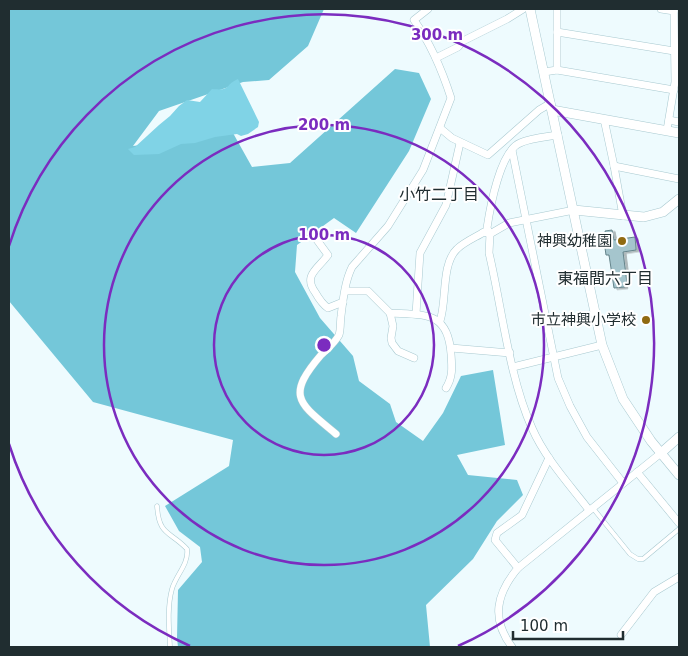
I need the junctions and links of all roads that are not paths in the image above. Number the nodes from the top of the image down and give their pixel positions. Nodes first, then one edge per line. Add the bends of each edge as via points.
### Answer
1 (428, 9) edge
2 (523, 9) edge
3 (530, 9) edge
4 (556, 9) edge
5 (661, 9) edge
6 (674, 10) edge
7 (557, 32) junction
8 (676, 46) edge
9 (436, 58) junction
10 (557, 70) junction
11 (544, 72) junction
12 (676, 84) edge
13 (552, 106) junction
14 (604, 119) junction
15 (668, 120) junction
16 (679, 122) edge
17 (440, 128) junction
18 (667, 130) junction
19 (679, 133) edge
20 (558, 135) junction
21 (460, 143) junction
22 (512, 150) junction
23 (614, 166) junction
24 (679, 179) edge
25 (679, 198) edge
26 (574, 210) junction
27 (623, 216) junction
28 (526, 220) junction
29 (490, 234) junction
30 (317, 240) dead end
31 (346, 291) junction
32 (343, 302) junction
33 (390, 313) junction
34 (416, 314) junction
35 (440, 322) junction
36 (602, 345) junction
37 (451, 348) junction
38 (510, 353) junction
39 (554, 356) junction
40 (414, 358) dead end
41 (513, 367) junction
42 (446, 388) dead end
43 (336, 434) dead end
44 (679, 437) edge
45 (661, 453) junction
46 (549, 458) junction
47 (637, 472) junction
48 (679, 475) edge
49 (623, 483) junction
50 (157, 506) dead end
51 (590, 509) junction
52 (679, 523) edge
53 (679, 529) edge
54 (518, 568) junction
55 (679, 577) edge
56 (621, 634) dead end
57 (170, 647) edge
58 (512, 647) edge

1 - 9 street via 414,20
2 - 9 street
3 - 11 street
4 - 7 street
5 - 6 street
6 - 8 street
7 - 8 street
7 - 10 street
8 - 12 street
9 - 17 street via 451,98
10 - 11 street
10 - 12 street
11 - 13 street
12 - 15 street
13 - 14 street
13 - 20 street
13 - 21 street via 539,110 488,155
14 - 18 street
14 - 23 street
15 - 16 street
15 - 18 street
17 - 21 street
17 - 31 street via 423,170 393,218 352,267
18 - 19 street
20 - 22 street via 518,143
20 - 26 street
21 - 34 street via 446,205 420,253
22 - 28 street
22 - 29 street via 506,157 494,191 487,228
23 - 24 street
23 - 27 street
25 - 27 street via 663,212 644,217
26 - 27 street
26 - 28 street
26 - 36 street
28 - 29 street via 509,223
28 - 39 street
29 - 35 street via 484,232 470,240 457,248 452,256
29 - 38 street via 489,252
30 - 32 street via 328,255 310,277 310,285 328,308
31 - 32 street
31 - 33 street via 368,291
32 - 43 street via 339,334 308,371 300,388 306,409
33 - 34 street
33 - 40 street via 392,344 398,351
34 - 35 street
35 - 37 street
36 - 39 street
36 - 45 street via 624,399
37 - 38 street
37 - 42 street via 452,376
38 - 41 street
39 - 41 street
39 - 49 street via 558,378 570,406 587,437
41 - 46 street via 532,428
44 - 45 street
45 - 47 street
45 - 48 street
46 - 51 street
46 - 54 street via 522,514 497,533 495,540
47 - 49 street
47 - 52 street
49 - 51 street
50 - 57 lane via 158,521 168,535 187,549 188,556 172,588
51 - 53 lane via 638,559 643,559
51 - 54 street
54 - 58 street via 508,580 498,607 503,633
55 - 56 street via 654,592

